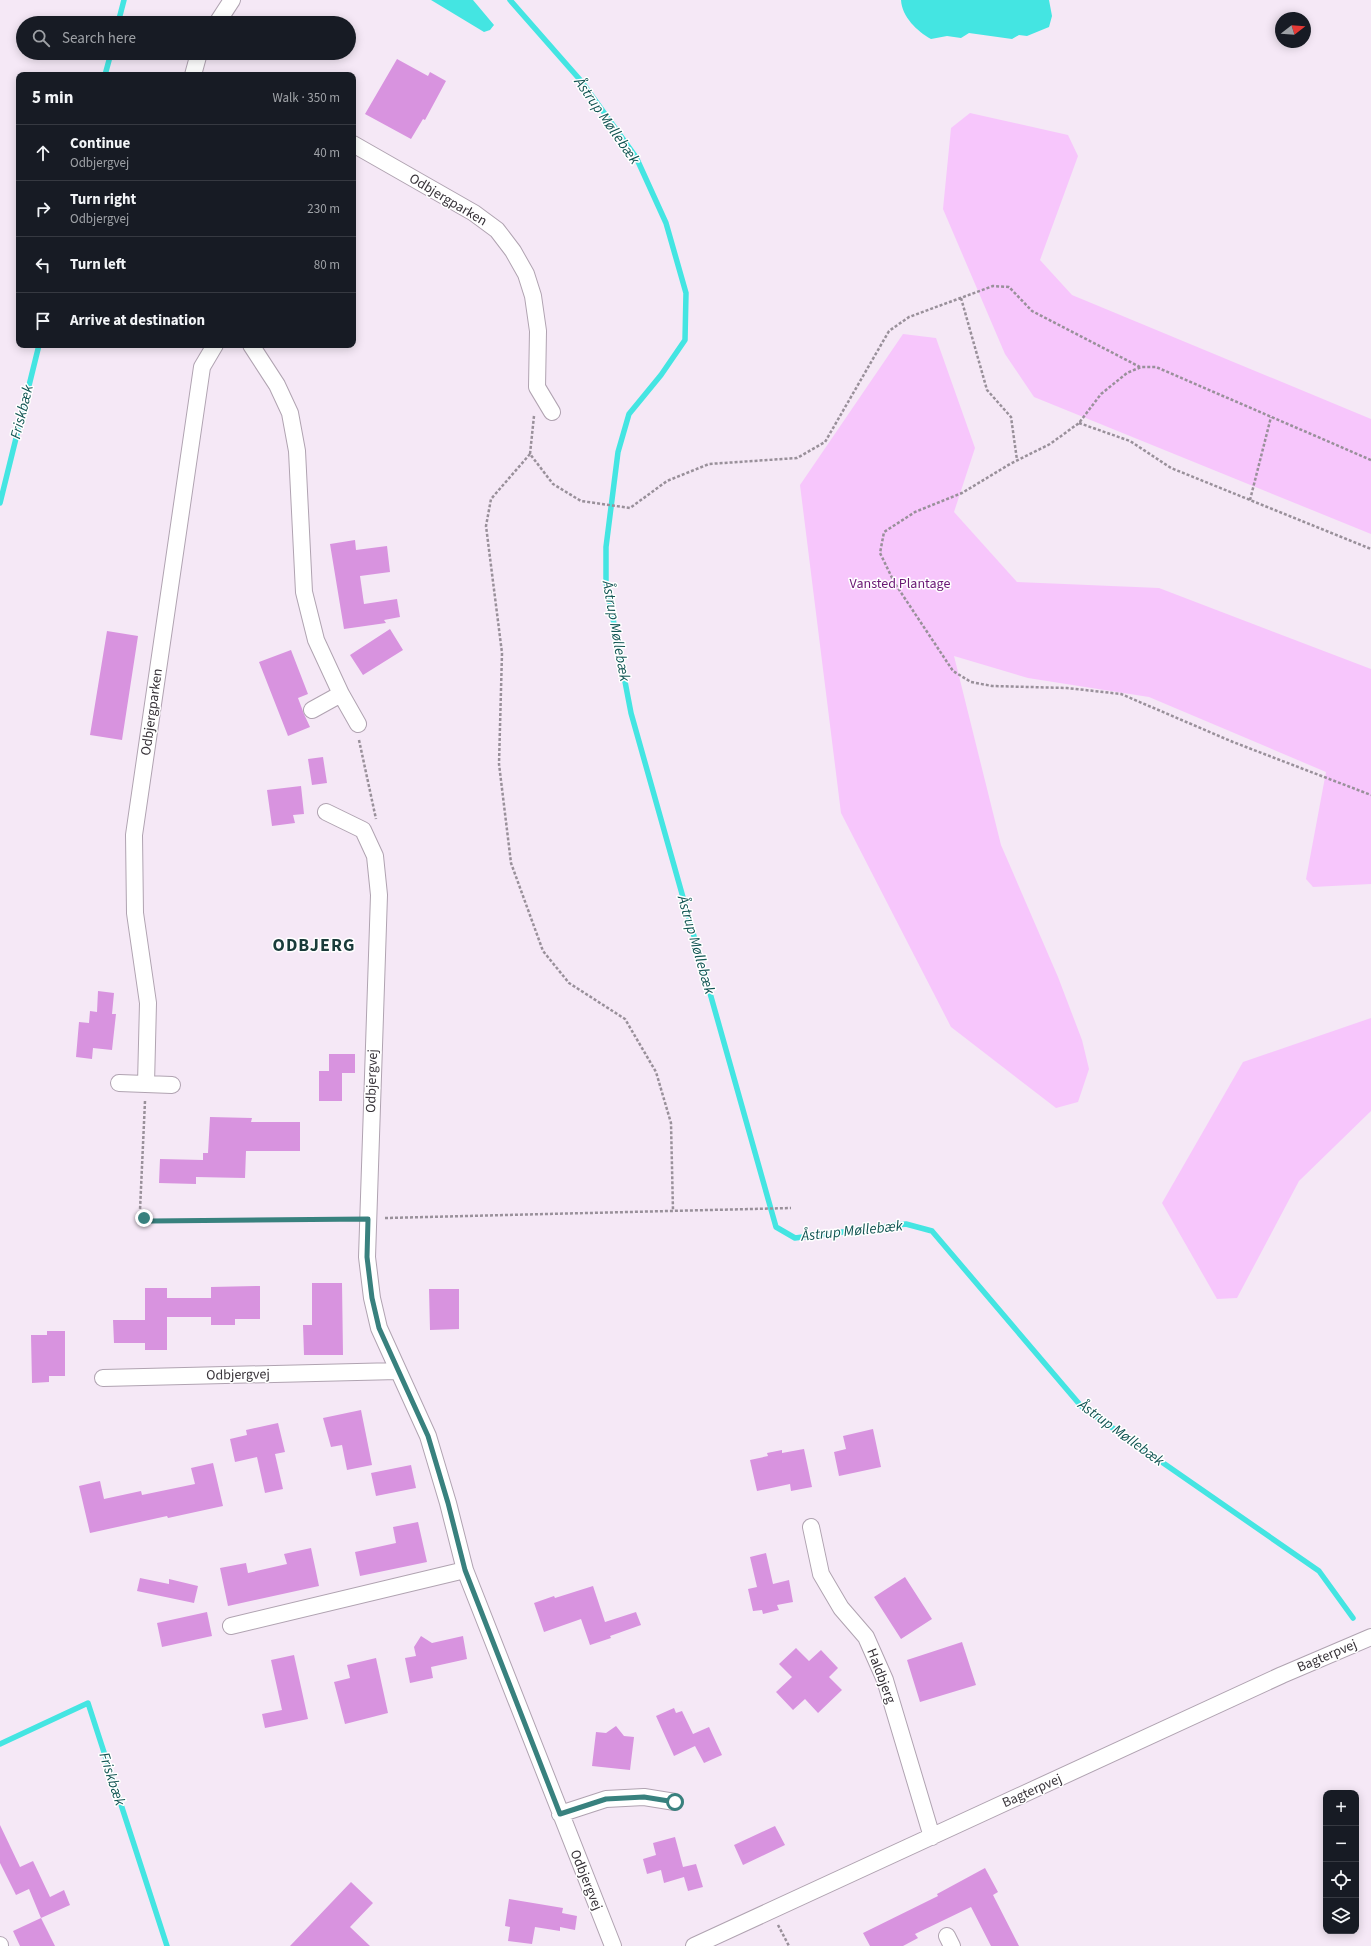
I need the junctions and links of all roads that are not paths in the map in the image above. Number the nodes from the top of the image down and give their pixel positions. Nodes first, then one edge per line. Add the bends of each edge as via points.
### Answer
1 (232, 0) edge
2 (222, 16) edge
3 (197, 60) edge
4 (194, 72) edge
5 (356, 146) edge
6 (213, 348) edge
7 (254, 348) edge
8 (552, 412) dead end
9 (341, 694) junction
10 (312, 710) dead end
11 (358, 724) road end
12 (326, 812) dead end
13 (119, 1084) dead end
14 (146, 1084) junction
15 (172, 1085) dead end
16 (398, 1371) junction
17 (103, 1378) dead end
18 (811, 1527) dead end
19 (465, 1570) junction
20 (231, 1626) dead end
21 (1371, 1637) edge
22 (675, 1802) dead end
23 (560, 1814) junction
24 (932, 1837) junction
25 (613, 1946) edge
26 (694, 1946) edge

1 - 2 street
3 - 4 street
5 - 8 street, Odbjergparken via 474,213 497,230 513,251 526,274 533,296 538,331 537,387
6 - 14 street, Odbjergparken via 202,367 134,835 135,913 148,1003
7 - 9 street via 290,412 297,451 304,592 316,640
9 - 10 street
9 - 11 street
12 - 16 street, Odbjergvej via 363,830 375,856 379,895 367,1257 379,1328
13 - 14 street
14 - 15 street
16 - 17 street, Odbjergvej
16 - 19 street, Odbjergvej via 428,1436
18 - 24 street, Haldbjerg via 821,1574 841,1608 866,1637 885,1680
19 - 20 street
19 - 23 street, Odbjergvej
21 - 24 street, Bagterpvej via 1282,1675
22 - 23 street via 644,1797 606,1799
23 - 25 street, Odbjergvej
24 - 26 street, Bagterpvej

